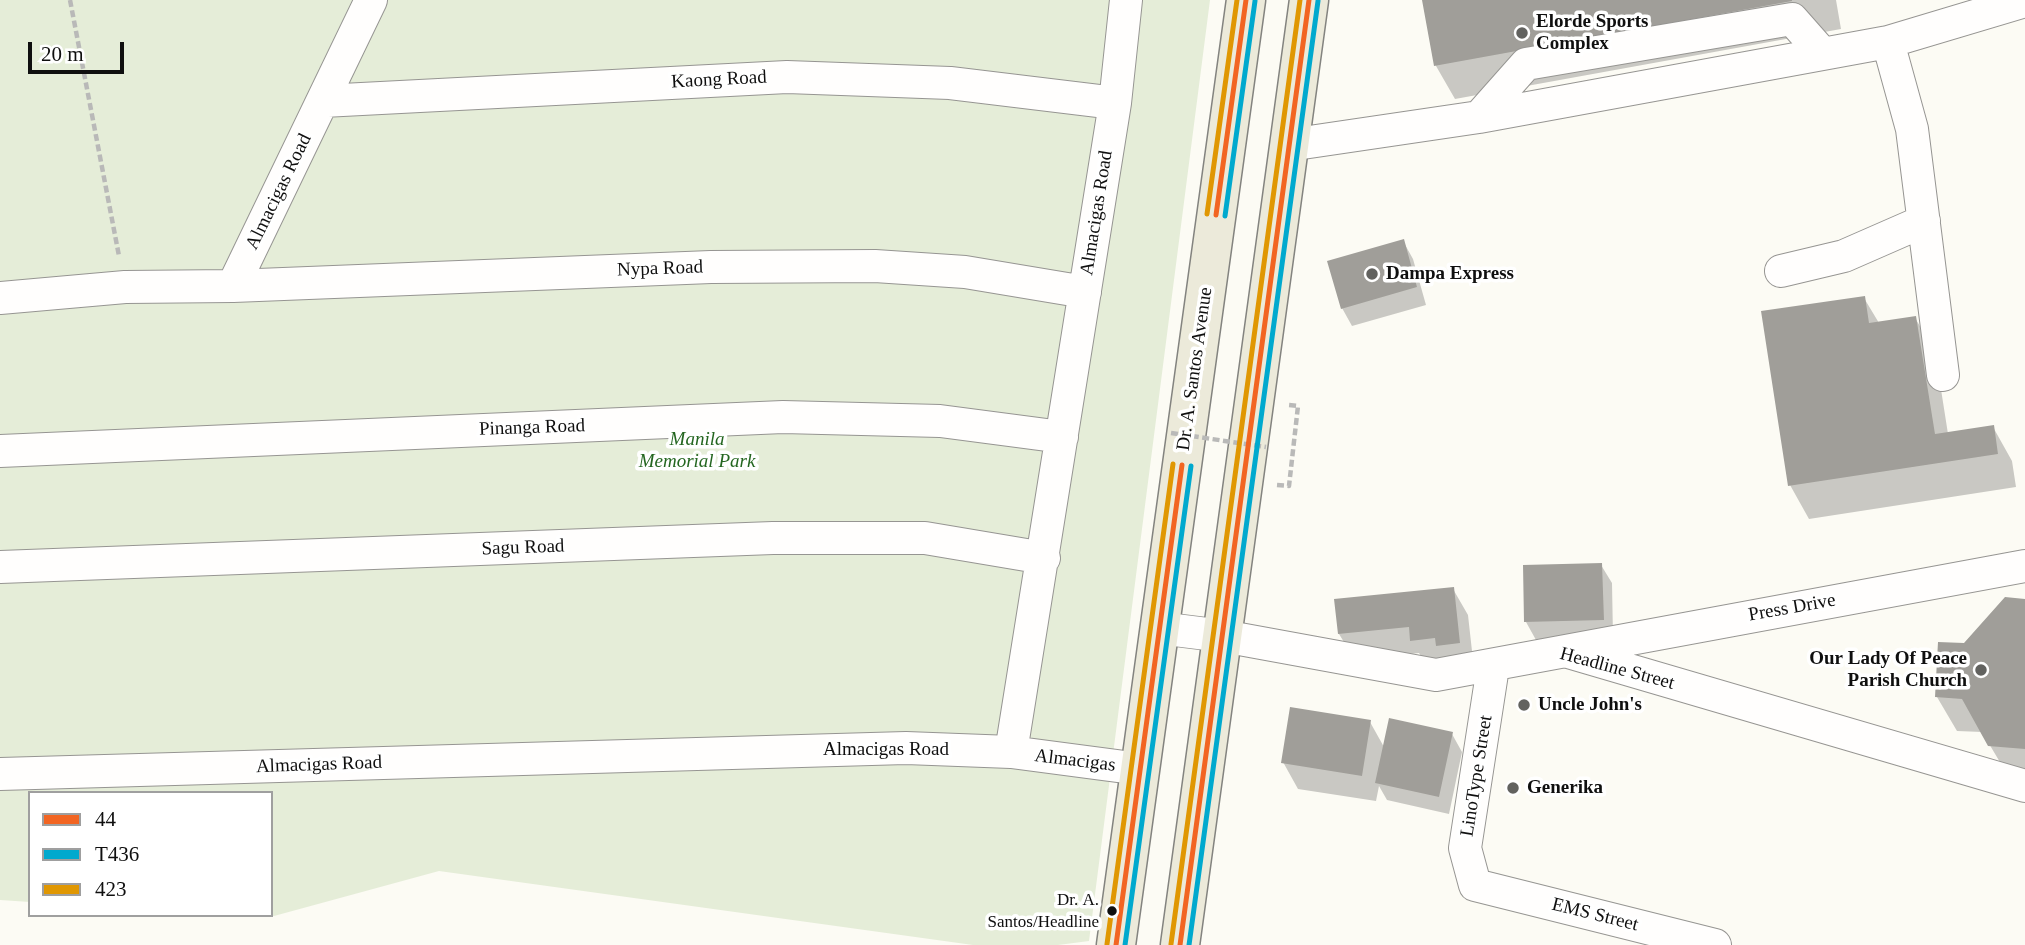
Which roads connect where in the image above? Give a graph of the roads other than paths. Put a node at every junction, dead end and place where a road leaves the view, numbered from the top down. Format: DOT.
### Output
graph roads {
  1 [pos="371,0"];
  2 [pos="1126,0"];
  3 [pos="1246,0"];
  4 [pos="1310,0"];
  5 [pos="2025,1"];
  6 [pos="1888,42"];
  7 [pos="1822,53"];
  8 [pos="323,101"];
  9 [pos="1115,103"];
  10 [pos="1479,117"];
  11 [pos="1289,145"];
  12 [pos="1924,221"];
  13 [pos="1782,271"];
  14 [pos="233,286"];
  15 [pos="1085,292"];
  16 [pos="0,298"];
  17 [pos="1943,375"];
  18 [pos="1062,437"];
  19 [pos="0,451"];
  20 [pos="1044,558"];
  21 [pos="2025,566"];
  22 [pos="0,567"];
  23 [pos="1159,628"];
  24 [pos="1223,635"];
  25 [pos="1560,650"];
  26 [pos="1493,667"];
  27 [pos="1011,752"];
  28 [pos="1140,769"];
  29 [pos="0,775"];
  30 [pos="2025,786"];
  31 [pos="1475,885"];
  32 [pos="1116,945"];
  33 [pos="1180,945"];
  34 [pos="1715,945"];
  1 -- 8 [label="street, Almacigas Road"];
  2 -- 9 [label="street, Almacigas Road"];
  3 -- 23 [label="main road, Dr. A. Santos Avenue"];
  4 -- 11 [label="main road"];
  5 -- 6 [label="street"];
  6 -- 7 [label="street"];
  6 -- 12 [label="street"];
  7 -- 10 [label="street"];
  7 -- 10 [label="street"];
  8 -- 9 [label="street, Kaong Road"];
  8 -- 14 [label="street, Almacigas Road"];
  9 -- 15 [label="street, Almacigas Road"];
  10 -- 11 [label="street"];
  11 -- 24 [label="main road"];
  12 -- 13 [label="street"];
  12 -- 17 [label="street"];
  14 -- 15 [label="street, Nypa Road"];
  14 -- 16 [label="street"];
  15 -- 18 [label="street, Almacigas Road"];
  18 -- 19 [label="street, Pinanga Road"];
  18 -- 20 [label="street, Almacigas Road"];
  20 -- 22 [label="street, Sagu Road"];
  20 -- 27 [label="street, Almacigas Road"];
  21 -- 25 [label="street, Press Drive"];
  23 -- 24 [label="street, Headline Street"];
  23 -- 28 [label="main road, Dr. A. Santos Avenue"];
  24 -- 26 [label="street, Headline Street"];
  24 -- 33 [label="main road"];
  25 -- 26 [label="street, Headline Street"];
  25 -- 30 [label="street, Headline Street"];
  26 -- 31 [label="street, LinoType Street"];
  27 -- 28 [label="street, Almacigas"];
  27 -- 29 [label="street, Almacigas Road"];
  28 -- 32 [label="main road, Dr. A. Santos Avenue"];
  31 -- 34 [label="street, EMS Street"];
}
